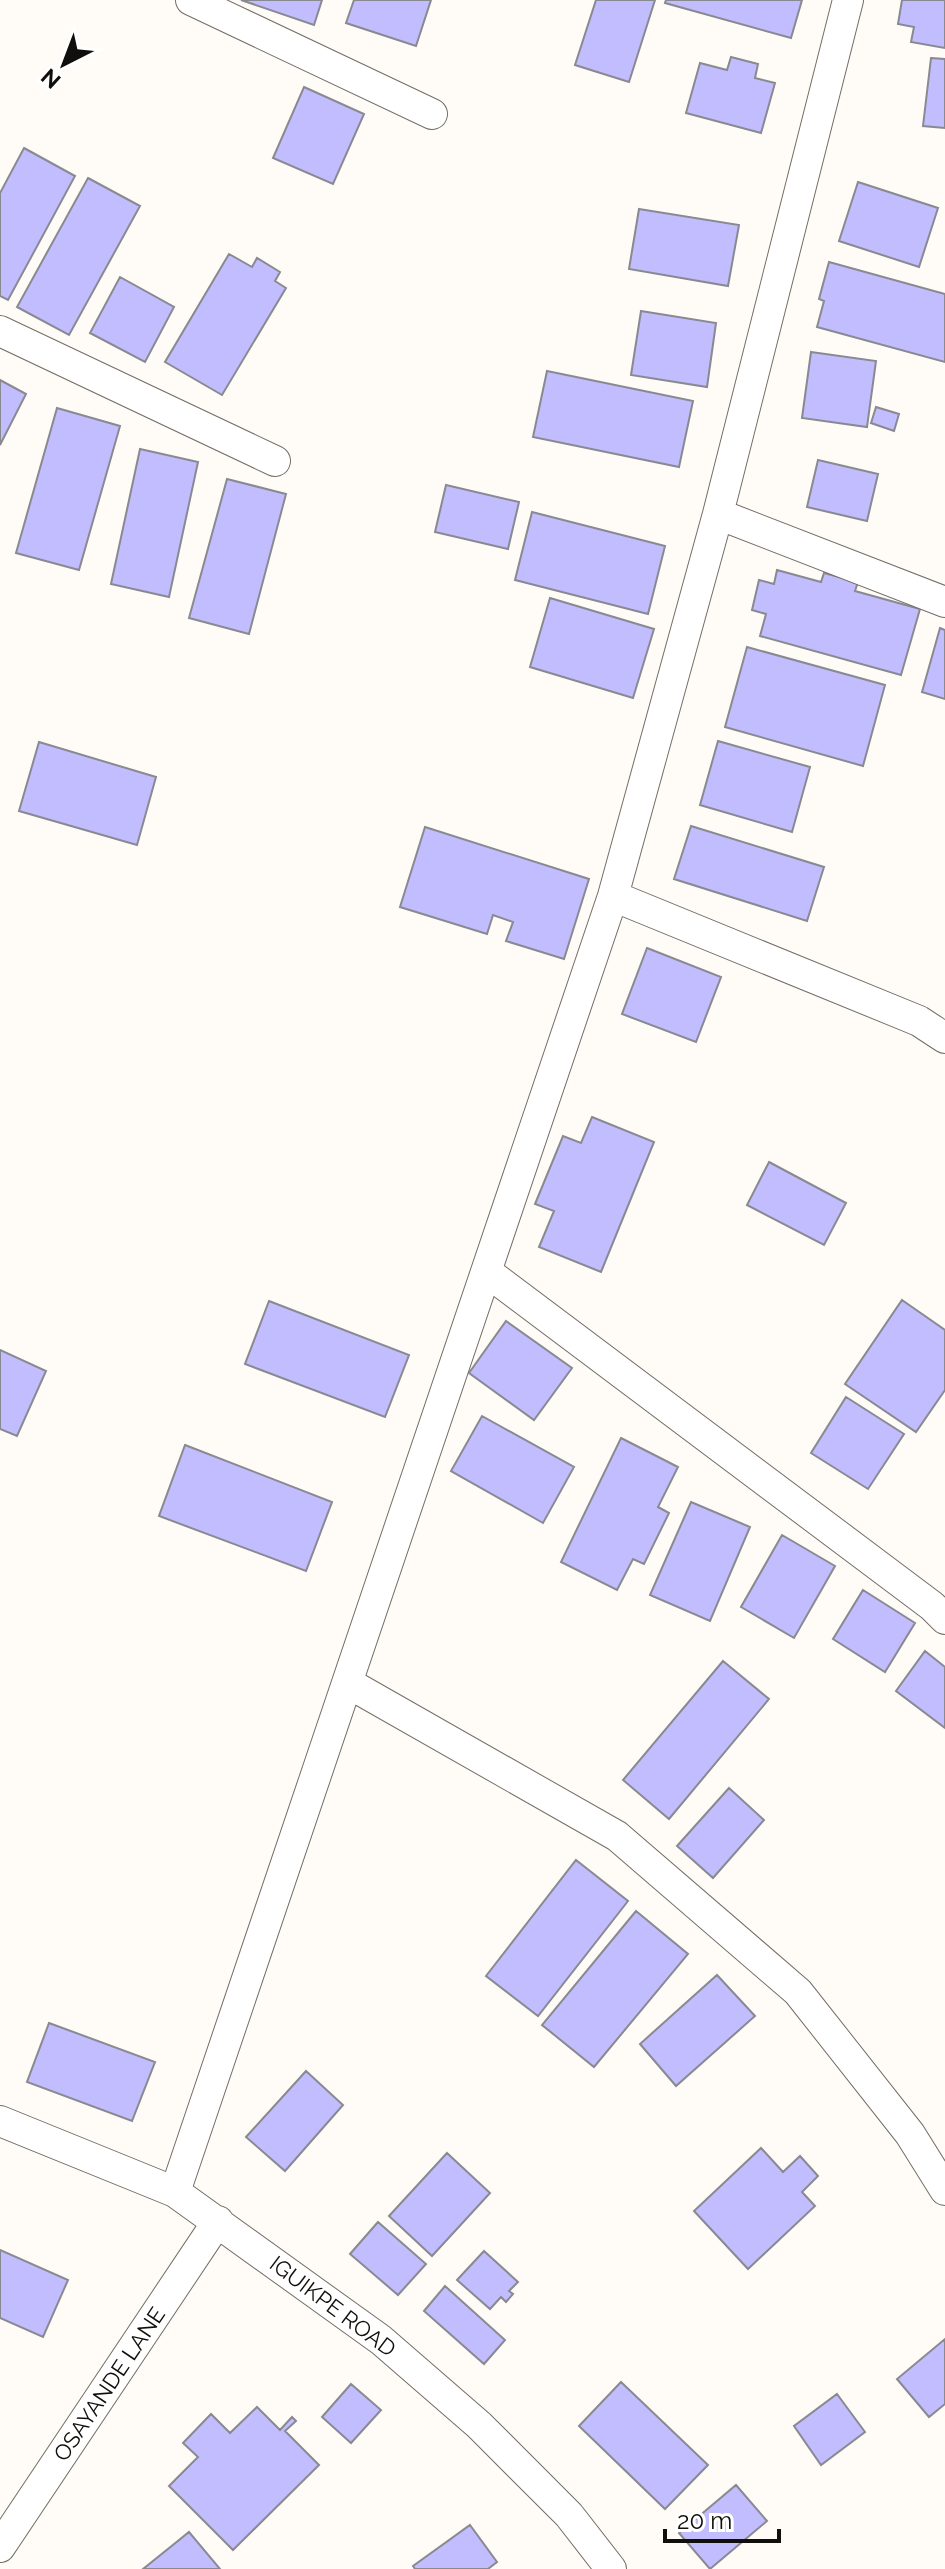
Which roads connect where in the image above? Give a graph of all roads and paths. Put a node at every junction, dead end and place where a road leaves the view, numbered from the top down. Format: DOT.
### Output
graph roads {
  1 [pos="191,0"];
  2 [pos="848,0"];
  3 [pos="432,114"];
  4 [pos="0,331"];
  5 [pos="275,461"];
  6 [pos="718,514"];
  7 [pos="945,602"];
  8 [pos="613,896"];
  9 [pos="945,1038"];
  10 [pos="487,1272"];
  11 [pos="945,1619"];
  12 [pos="348,1683"];
  13 [pos="0,2121"];
  14 [pos="945,2190"];
  15 [pos="175,2192"];
  16 [pos="218,2221"];
  17 [pos="0,2547"];
  18 [pos="611,2569"];
  1 -- 3 [label="street"];
  2 -- 6 [label="street"];
  4 -- 5 [label="street"];
  6 -- 7 [label="street"];
  6 -- 8 [label="street"];
  8 -- 9 [label="street"];
  8 -- 10 [label="street"];
  10 -- 11 [label="street"];
  10 -- 12 [label="street"];
  12 -- 14 [label="street"];
  12 -- 15 [label="street"];
  13 -- 15 [label="street, IGUIKPE ROAD"];
  15 -- 16 [label="street, IGUIKPE ROAD"];
  16 -- 17 [label="street, OSAYANDE LANE"];
  16 -- 18 [label="street, IGUIKPE ROAD"];
}
